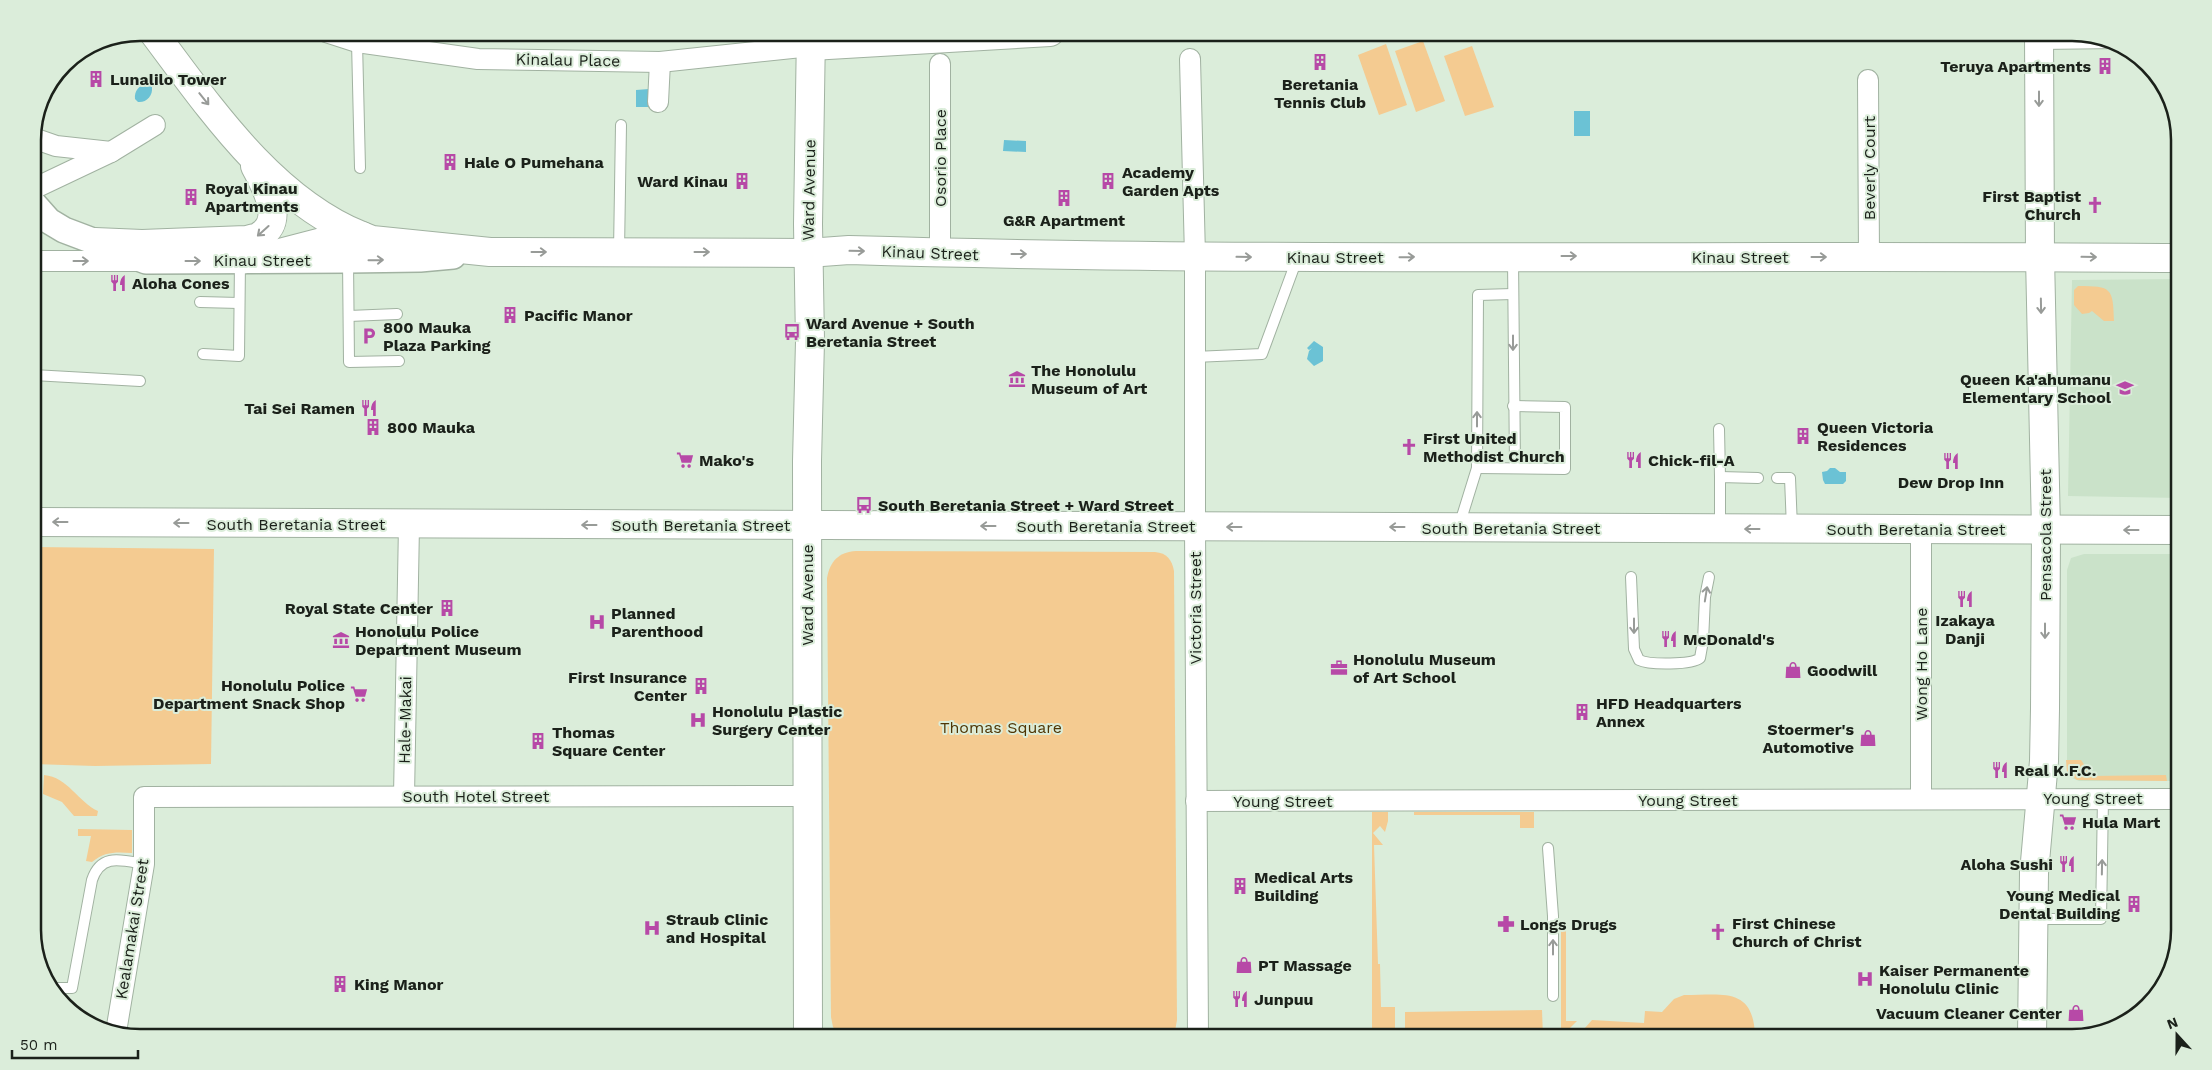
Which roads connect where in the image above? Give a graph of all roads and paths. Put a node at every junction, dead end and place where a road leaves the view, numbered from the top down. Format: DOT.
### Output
graph roads {
  1 [pos="160,41"];
  2 [pos="354,41"];
  3 [pos="804,41"];
  4 [pos="811,41"];
  5 [pos="2039,41"];
  6 [pos="357,42"];
  7 [pos="1190,59"];
  8 [pos="660,62"];
  9 [pos="940,64"];
  10 [pos="1868,80"];
  11 [pos="658,102"];
  12 [pos="155,125"];
  13 [pos="622,126"];
  14 [pos="41,140"];
  15 [pos="59,146"];
  16 [pos="111,152"];
  17 [pos="250,156"];
  18 [pos="360,168"];
  19 [pos="60,178"];
  20 [pos="41,186"];
  21 [pos="41,211"];
  22 [pos="362,236"];
  23 [pos="95,242"];
  24 [pos="490,252"];
  25 [pos="619,252"];
  26 [pos="808,253"];
  27 [pos="940,253"];
  28 [pos="1195,256"];
  29 [pos="1514,256"];
  30 [pos="1869,257"];
  31 [pos="2040,257"];
  32 [pos="1298,258"];
  33 [pos="2171,258"];
  34 [pos="240,260"];
  35 [pos="348,260"];
  36 [pos="41,261"];
  37 [pos="146,261"];
  38 [pos="1513,294"];
  39 [pos="200,302"];
  40 [pos="239,303"];
  41 [pos="397,314"];
  42 [pos="349,316"];
  43 [pos="203,354"];
  44 [pos="1194,357"];
  45 [pos="399,361"];
  46 [pos="41,375"];
  47 [pos="140,381"];
  48 [pos="1513,406"];
  49 [pos="1719,429"];
  50 [pos="1477,468"];
  51 [pos="1515,468"];
  52 [pos="1720,478"];
  53 [pos="1758,478"];
  54 [pos="1777,478"];
  55 [pos="41,522"];
  56 [pos="409,525"];
  57 [pos="807,525"];
  58 [pos="1194,526"];
  59 [pos="1458,527"];
  60 [pos="1720,528"];
  61 [pos="1792,529"];
  62 [pos="1921,529"];
  63 [pos="2046,530"];
  64 [pos="2171,530"];
  65 [pos="1631,577"];
  66 [pos="1709,577"];
  67 [pos="144,796"];
  68 [pos="404,796"];
  69 [pos="808,796"];
  70 [pos="2041,798"];
  71 [pos="2103,798"];
  72 [pos="1922,799"];
  73 [pos="2171,799"];
  74 [pos="1196,801"];
  75 [pos="1548,848"];
  76 [pos="144,864"];
  77 [pos="2034,919"];
  78 [pos="60,988"];
  79 [pos="1553,996"];
  80 [pos="117,1026"];
  81 [pos="808,1029"];
  82 [pos="1198,1029"];
  83 [pos="2032,1029"];
  1 -- 17 [label="main road, one-way"];
  2 -- 6 [label="street, Kinalau Place"];
  3 -- 8 [label="street, Kinalau Place"];
  4 -- 26 [label="main road, Ward Avenue"];
  5 -- 31 [label="main road, Pensacola Street, one-way"];
  6 -- 8 [label="street, Kinalau Place"];
  6 -- 18 [label="lane"];
  7 -- 28 [label="street, Victoria Street"];
  8 -- 11 [label="street"];
  9 -- 27 [label="street, Osorio Place"];
  10 -- 30 [label="street, Beverly Court"];
  12 -- 16 [label="street"];
  13 -- 25 [label="lane"];
  14 -- 15 [label="street"];
  15 -- 16 [label="street"];
  15 -- 19 [label="street"];
  16 -- 19 [label="street"];
  17 -- 22 [label="main road"];
  17 -- 23 [label="main road, one-way"];
  19 -- 20 [label="street"];
  21 -- 23 [label="street"];
  22 -- 24 [label="main road, Kinau Street"];
  22 -- 34 [label="main road"];
  23 -- 37 [label="street"];
  24 -- 25 [label="main road, Kinau Street, one-way"];
  35 -- 24 [label="street, Kinau Street, one-way"];
  25 -- 26 [label="main road, Kinau Street, one-way"];
  26 -- 27 [label="main road, Kinau Street, one-way"];
  26 -- 57 [label="main road, Ward Avenue"];
  27 -- 28 [label="main road, Kinau Street, one-way"];
  28 -- 32 [label="main road, Kinau Street, one-way"];
  28 -- 44 [label="street, Victoria Street"];
  29 -- 30 [label="main road, Kinau Street, one-way"];
  32 -- 29 [label="main road, Kinau Street, one-way"];
  29 -- 38 [label="lane"];
  30 -- 31 [label="main road, Kinau Street"];
  31 -- 33 [label="main road, Kinau Street, one-way"];
  31 -- 63 [label="main road, Pensacola Street, one-way"];
  32 -- 44 [label="lane"];
  34 -- 35 [label="street, Kinau Street"];
  37 -- 34 [label="street, Kinau Street, one-way"];
  34 -- 40 [label="lane"];
  35 -- 42 [label="lane"];
  36 -- 37 [label="street, Kinau Street, one-way"];
  38 -- 48 [label="lane, one-way"];
  50 -- 38 [label="lane, one-way"];
  39 -- 40 [label="lane"];
  40 -- 43 [label="lane"];
  41 -- 42 [label="lane"];
  42 -- 45 [label="lane"];
  44 -- 58 [label="street, Victoria Street"];
  46 -- 47 [label="lane"];
  48 -- 51 [label="lane"];
  48 -- 51 [label="lane"];
  49 -- 52 [label="lane"];
  50 -- 51 [label="lane"];
  50 -- 59 [label="lane"];
  52 -- 53 [label="lane"];
  52 -- 60 [label="lane"];
  54 -- 61 [label="lane"];
  56 -- 55 [label="main road, South Beretania Street, one-way"];
  57 -- 56 [label="main road, South Beretania Street, one-way"];
  56 -- 68 [label="street, Hale-Makai"];
  58 -- 57 [label="main road, South Beretania Street, one-way"];
  57 -- 69 [label="main road, Ward Avenue"];
  59 -- 58 [label="main road, South Beretania Street, one-way"];
  58 -- 74 [label="street, Victoria Street"];
  59 -- 60 [label="main road, South Beretania Street"];
  61 -- 60 [label="main road, South Beretania Street, one-way"];
  61 -- 62 [label="main road, South Beretania Street"];
  62 -- 63 [label="main road, South Beretania Street"];
  62 -- 72 [label="street, Wong Ho Lane"];
  64 -- 63 [label="main road, South Beretania Street, one-way"];
  63 -- 70 [label="main road, Pensacola Street, one-way"];
  65 -- 66 [label="lane, one-way"];
  67 -- 68 [label="street, South Hotel Street"];
  67 -- 76 [label="street, Kealamakai Street"];
  68 -- 69 [label="street, South Hotel Street"];
  69 -- 81 [label="main road, Ward Avenue"];
  70 -- 71 [label="street, Young Street"];
  70 -- 72 [label="street, Young Street"];
  70 -- 77 [label="main road, Pensacola Street"];
  71 -- 73 [label="street, Young Street"];
  77 -- 71 [label="lane, one-way"];
  72 -- 74 [label="street, Young Street"];
  74 -- 82 [label="street, Victoria Street"];
  79 -- 75 [label="lane, one-way"];
  76 -- 78 [label="lane"];
  76 -- 80 [label="street, Kealamakai Street"];
  77 -- 83 [label="main road, Pensacola Street"];
}
